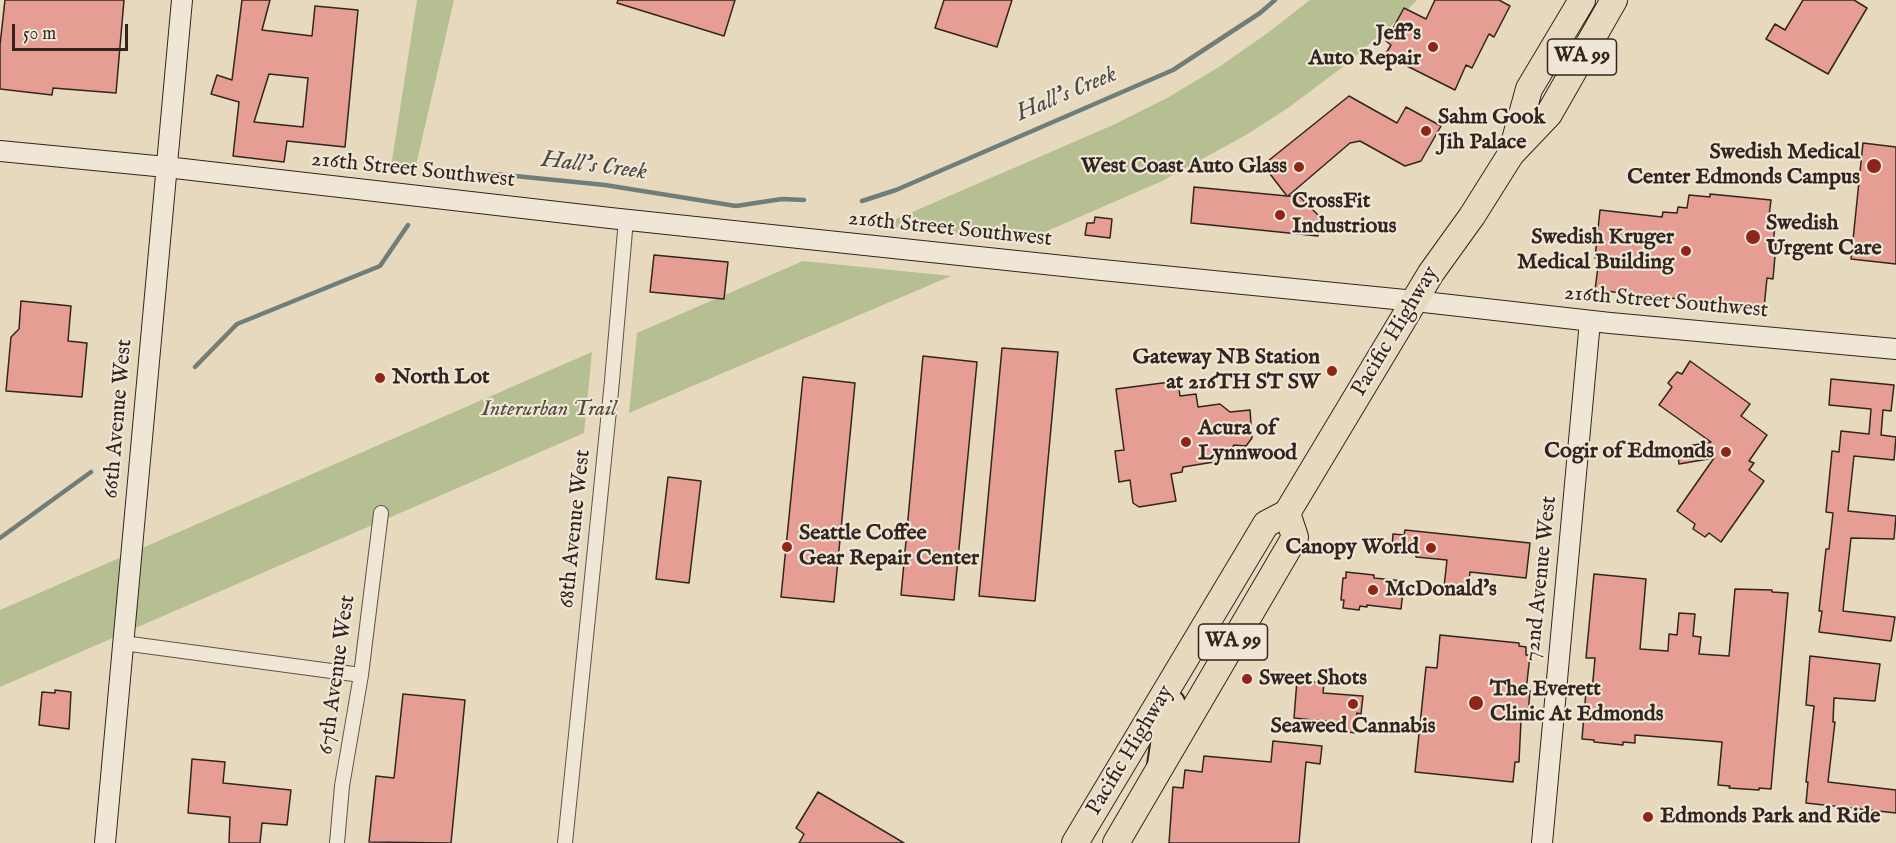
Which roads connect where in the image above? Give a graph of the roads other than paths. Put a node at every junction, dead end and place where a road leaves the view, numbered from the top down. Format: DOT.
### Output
graph roads {
  1 [pos="182,0"];
  2 [pos="1582,0"];
  3 [pos="1614,0"];
  4 [pos="0,151"];
  5 [pos="1511,154"];
  6 [pos="166,167"];
  7 [pos="626,219"];
  8 [pos="1415,301"];
  9 [pos="1590,321"];
  10 [pos="1896,349"];
  11 [pos="381,513"];
  12 [pos="1287,513"];
  13 [pos="123,643"];
  14 [pos="361,675"];
  15 [pos="1165,695"];
  16 [pos="1159,770"];
  17 [pos="105,843"];
  18 [pos="337,843"];
  19 [pos="565,843"];
  20 [pos="1075,843"];
  21 [pos="1116,843"];
  22 [pos="1542,843"];
  1 -- 6 [label="street, 66th Avenue West"];
  2 -- 5 [label="highway, Pacific Highway / WA 99"];
  3 -- 5 [label="highway, Pacific Highway / WA 99"];
  4 -- 6 [label="street, 216th Street Southwest"];
  5 -- 8 [label="highway, Pacific Highway / WA 99"];
  6 -- 7 [label="street, 216th Street Southwest"];
  6 -- 13 [label="street, 66th Avenue West"];
  7 -- 8 [label="street, 216th Street Southwest"];
  7 -- 19 [label="street, 68th Avenue West"];
  8 -- 9 [label="street, 216th Street Southwest"];
  8 -- 12 [label="highway, Pacific Highway / WA 99"];
  9 -- 10 [label="street, 216th Street Southwest"];
  9 -- 22 [label="street, 72nd Avenue West"];
  11 -- 14 [label="street, 67th Avenue West"];
  12 -- 15 [label="highway, Pacific Highway / WA 99"];
  12 -- 16 [label="highway, Pacific Highway / WA 99"];
  13 -- 14 [label="street"];
  13 -- 17 [label="street, 66th Avenue West"];
  14 -- 18 [label="street, 67th Avenue West"];
  15 -- 16 [label="main road"];
  15 -- 20 [label="highway, Pacific Highway / WA 99"];
  16 -- 21 [label="highway, Pacific Highway / WA 99"];
}
